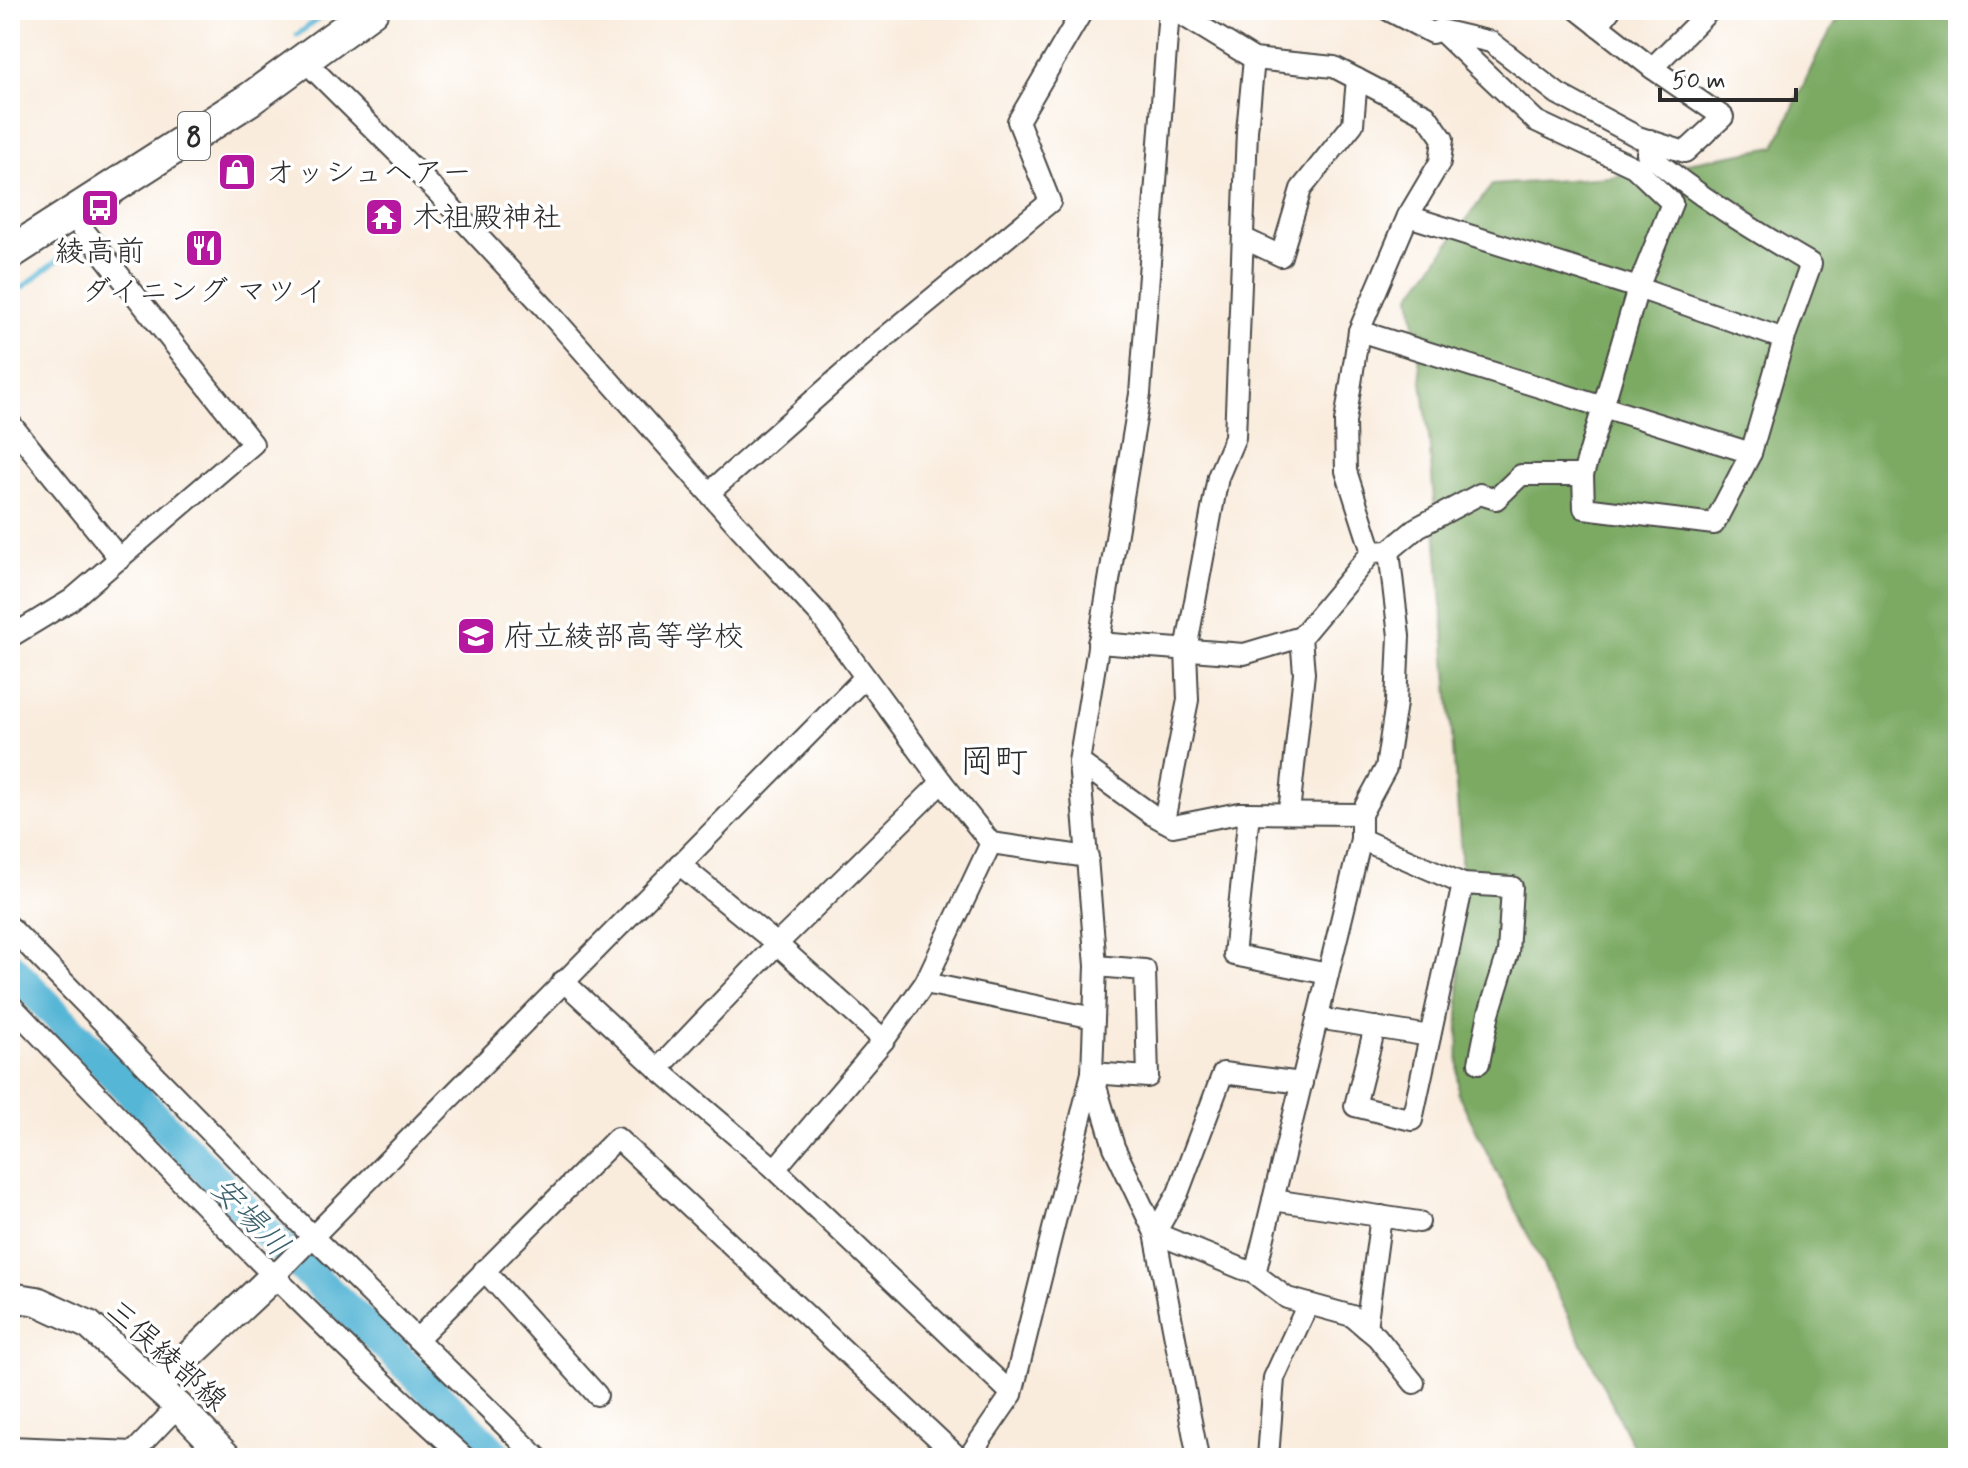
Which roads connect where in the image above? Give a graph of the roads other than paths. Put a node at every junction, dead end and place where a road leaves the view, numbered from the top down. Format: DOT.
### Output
graph roads {
  1 [pos="1083,10"];
  2 [pos="1172,10"];
  3 [pos="1578,10"];
  4 [pos="1710,10"];
  5 [pos="370,11"];
  6 [pos="1397,12"];
  7 [pos="1604,18"];
  8 [pos="1440,30"];
  9 [pos="303,59"];
  10 [pos="1254,59"];
  11 [pos="1652,68"];
  12 [pos="1357,79"];
  13 [pos="1650,140"];
  14 [pos="71,214"];
  15 [pos="1408,216"];
  16 [pos="1243,238"];
  17 [pos="10,253"];
  18 [pos="1638,288"];
  19 [pos="1359,331"];
  20 [pos="1784,339"];
  21 [pos="1604,408"];
  22 [pos="10,423"];
  23 [pos="1751,453"];
  24 [pos="1583,475"];
  25 [pos="710,492"];
  26 [pos="1381,551"];
  27 [pos="120,559"];
  28 [pos="10,637"];
  29 [pos="1301,637"];
  30 [pos="1098,643"];
  31 [pos="1186,650"];
  32 [pos="865,677"];
  33 [pos="1079,762"];
  34 [pos="942,782"];
  35 [pos="1249,813"];
  36 [pos="1289,813"];
  37 [pos="1361,814"];
  38 [pos="1164,821"];
  39 [pos="1361,839"];
  40 [pos="991,843"];
  41 [pos="1088,857"];
  42 [pos="679,864"];
  43 [pos="1463,884"];
  44 [pos="10,927"];
  45 [pos="777,944"];
  46 [pos="1096,966"];
  47 [pos="1328,974"];
  48 [pos="563,981"];
  49 [pos="925,983"];
  50 [pos="10,1004"];
  51 [pos="1094,1018"];
  52 [pos="1317,1018"];
  53 [pos="1375,1027"];
  54 [pos="1430,1036"];
  55 [pos="884,1040"];
  56 [pos="1479,1063"];
  57 [pos="658,1069"];
  58 [pos="1092,1073"];
  59 [pos="1302,1083"];
  60 [pos="775,1169"];
  61 [pos="1273,1200"];
  62 [pos="1381,1216"];
  63 [pos="1419,1222"];
  64 [pos="1155,1233"];
  65 [pos="310,1241"];
  66 [pos="484,1270"];
  67 [pos="1255,1274"];
  68 [pos="275,1275"];
  69 [pos="10,1297"];
  70 [pos="1308,1304"];
  71 [pos="1366,1328"];
  72 [pos="417,1339"];
  73 [pos="1414,1383"];
  74 [pos="157,1386"];
  75 [pos="1012,1394"];
  76 [pos="597,1395"];
  77 [pos="178,1406"];
  78 [pos="10,1447"];
  79 [pos="136,1455"];
  80 [pos="228,1458"];
  81 [pos="465,1458"];
  82 [pos="538,1458"];
  83 [pos="959,1458"];
  84 [pos="968,1458"];
  85 [pos="1198,1458"];
  86 [pos="1268,1458"];
  1 -- 25 [label="street"];
  2 -- 10 [label="street"];
  2 -- 30 [label="street"];
  3 -- 7 [label="street"];
  4 -- 11 [label="street"];
  5 -- 9 [label="main road, 8"];
  6 -- 8 [label="street"];
  7 -- 11 [label="street"];
  8 -- 13 [label="street"];
  8 -- 18 [label="street"];
  9 -- 14 [label="main road, 8"];
  9 -- 25 [label="street"];
  10 -- 12 [label="street"];
  10 -- 16 [label="street"];
  11 -- 13 [label="street"];
  12 -- 15 [label="street"];
  12 -- 16 [label="street"];
  13 -- 20 [label="street"];
  14 -- 17 [label="main road, 8"];
  14 -- 27 [label="street"];
  15 -- 18 [label="street"];
  15 -- 19 [label="street"];
  16 -- 31 [label="street"];
  18 -- 20 [label="street"];
  18 -- 21 [label="street"];
  19 -- 21 [label="street"];
  19 -- 26 [label="street"];
  20 -- 23 [label="street"];
  21 -- 23 [label="street"];
  21 -- 24 [label="street"];
  22 -- 27 [label="street"];
  23 -- 24 [label="street"];
  24 -- 26 [label="street"];
  25 -- 32 [label="street"];
  26 -- 29 [label="street"];
  26 -- 37 [label="street"];
  27 -- 28 [label="street"];
  29 -- 31 [label="street"];
  29 -- 36 [label="street"];
  30 -- 31 [label="street"];
  30 -- 33 [label="street"];
  31 -- 38 [label="street"];
  32 -- 34 [label="street"];
  32 -- 42 [label="street"];
  33 -- 38 [label="street"];
  33 -- 41 [label="street"];
  34 -- 40 [label="street"];
  34 -- 45 [label="street"];
  35 -- 36 [label="street"];
  35 -- 38 [label="street"];
  35 -- 47 [label="street"];
  36 -- 37 [label="street"];
  37 -- 39 [label="street"];
  39 -- 43 [label="street"];
  39 -- 47 [label="street"];
  40 -- 41 [label="street"];
  40 -- 49 [label="street"];
  41 -- 46 [label="street"];
  42 -- 45 [label="street"];
  42 -- 48 [label="street"];
  43 -- 54 [label="street"];
  43 -- 56 [label="street"];
  44 -- 65 [label="street"];
  45 -- 55 [label="street"];
  45 -- 57 [label="street"];
  46 -- 51 [label="street"];
  46 -- 58 [label="street"];
  47 -- 52 [label="street"];
  48 -- 57 [label="street"];
  48 -- 65 [label="street"];
  49 -- 51 [label="street"];
  49 -- 55 [label="street"];
  50 -- 68 [label="street"];
  51 -- 58 [label="street"];
  52 -- 53 [label="street"];
  52 -- 59 [label="street"];
  53 -- 54 [label="street"];
  53 -- 54 [label="street"];
  55 -- 60 [label="street"];
  57 -- 60 [label="street"];
  58 -- 64 [label="street"];
  58 -- 75 [label="street"];
  59 -- 61 [label="street"];
  59 -- 64 [label="street"];
  60 -- 75 [label="street"];
  61 -- 62 [label="street"];
  61 -- 67 [label="street"];
  62 -- 63 [label="street"];
  62 -- 71 [label="street"];
  64 -- 67 [label="street"];
  64 -- 85 [label="street"];
  65 -- 68 [label="street"];
  65 -- 72 [label="street"];
  66 -- 72 [label="street"];
  66 -- 76 [label="street"];
  66 -- 83 [label="street"];
  67 -- 70 [label="street"];
  68 -- 74 [label="main road"];
  68 -- 81 [label="street"];
  69 -- 74 [label="main road, 三俣綾部線"];
  70 -- 71 [label="street"];
  70 -- 86 [label="street"];
  71 -- 73 [label="street"];
  72 -- 82 [label="street"];
  74 -- 77 [label="main road, 三俣綾部線"];
  75 -- 84 [label="street"];
  77 -- 79 [label="street"];
  77 -- 80 [label="main road, 三俣綾部線"];
  78 -- 79 [label="street"];
}
